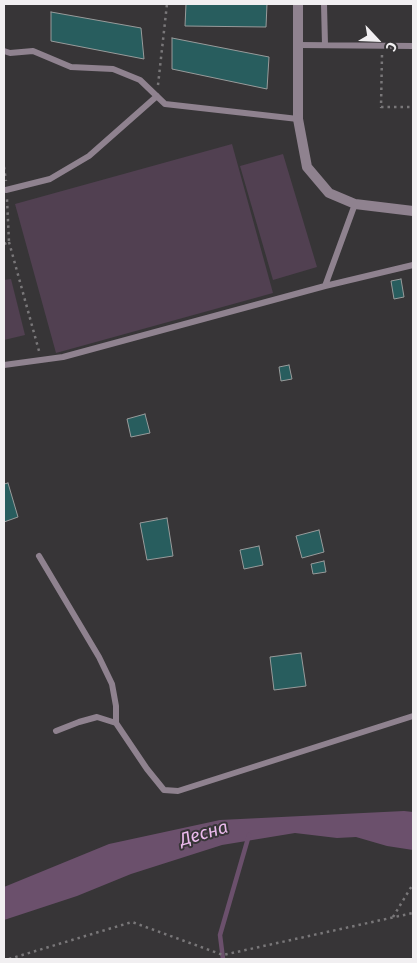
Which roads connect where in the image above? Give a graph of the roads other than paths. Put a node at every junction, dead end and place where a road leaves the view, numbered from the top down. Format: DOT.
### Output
graph roads {
  1 [pos="298,4"];
  2 [pos="324,4"];
  3 [pos="299,45"];
  4 [pos="325,45"];
  5 [pos="413,46"];
  6 [pos="4,51"];
  7 [pos="157,96"];
  8 [pos="298,119"];
  9 [pos="6,190"];
  10 [pos="354,204"];
  11 [pos="413,211"];
  12 [pos="413,265"];
  13 [pos="325,286"];
  14 [pos="4,365"];
  15 [pos="39,556"];
  16 [pos="413,716"];
  17 [pos="116,723"];
  18 [pos="56,732"];
  1 -- 3 [label="street"];
  2 -- 4 [label="lane"];
  3 -- 4 [label="lane"];
  3 -- 8 [label="street"];
  4 -- 5 [label="lane"];
  6 -- 7 [label="lane"];
  7 -- 8 [label="lane"];
  7 -- 9 [label="lane"];
  8 -- 10 [label="street"];
  10 -- 11 [label="street"];
  10 -- 13 [label="lane"];
  12 -- 13 [label="lane"];
  13 -- 14 [label="lane"];
  15 -- 17 [label="lane"];
  16 -- 17 [label="lane"];
  17 -- 18 [label="lane"];
}
